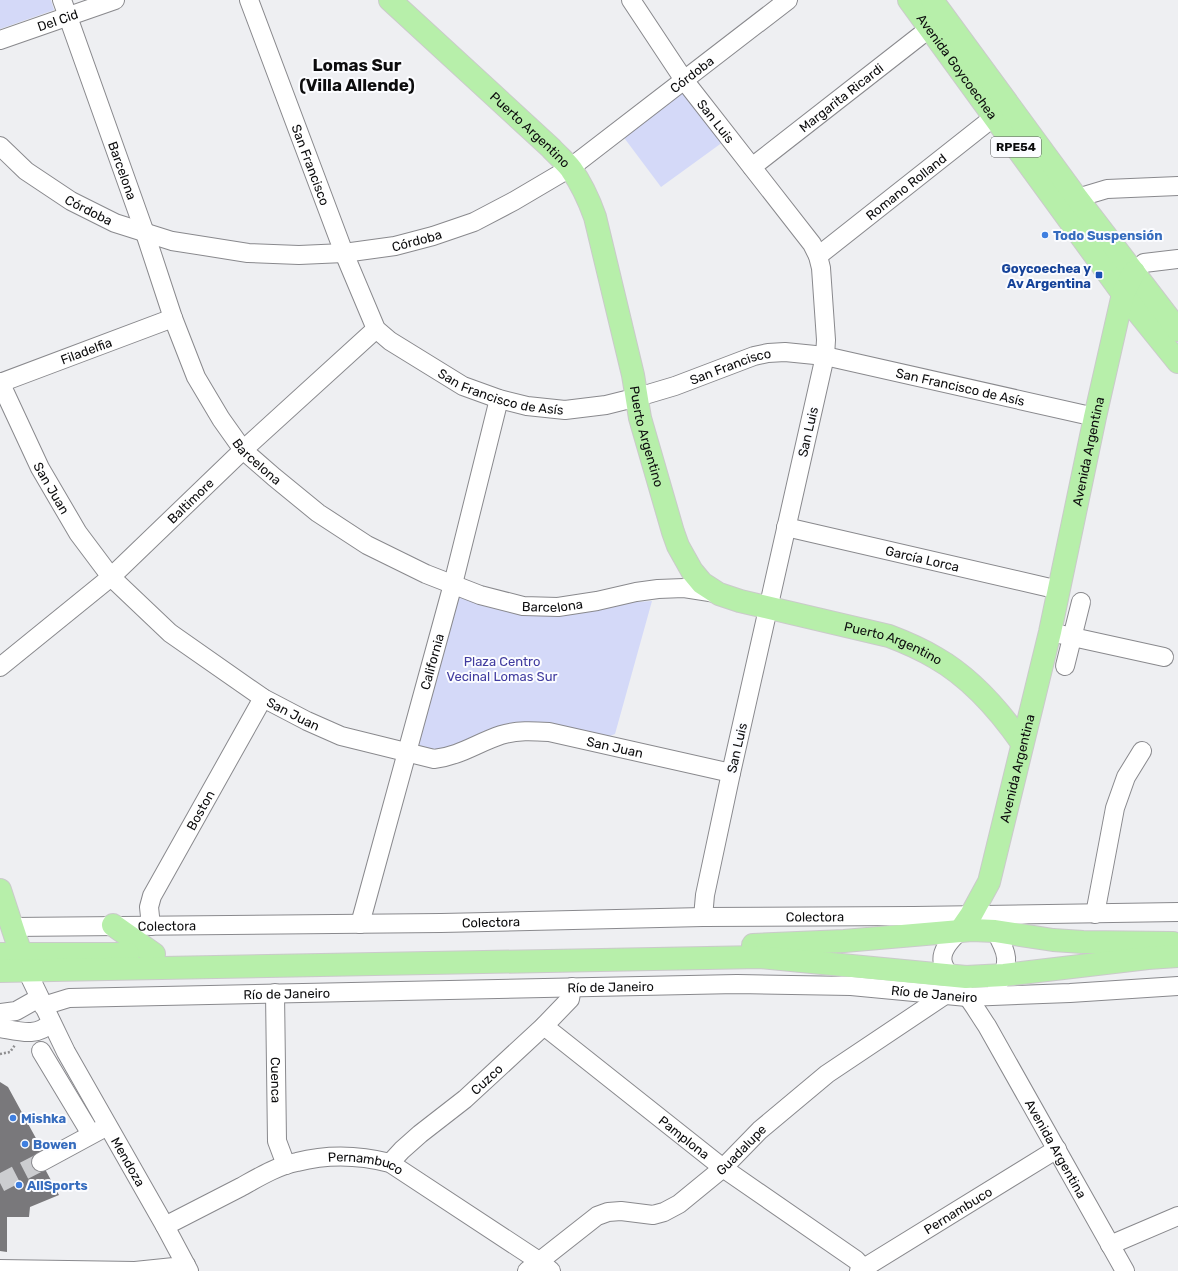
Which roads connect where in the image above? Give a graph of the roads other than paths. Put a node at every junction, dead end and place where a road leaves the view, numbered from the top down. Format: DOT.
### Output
graph roads {
  1 [pos="62,0"];
  2 [pos="115,0"];
  3 [pos="249,0"];
  4 [pos="390,0"];
  5 [pos="631,0"];
  6 [pos="788,0"];
  7 [pos="909,0"];
  8 [pos="932,0"];
  9 [pos="68,17"];
  10 [pos="930,28"];
  11 [pos="0,40"];
  12 [pos="684,80"];
  13 [pos="994,117"];
  14 [pos="0,146"];
  15 [pos="752,167"];
  16 [pos="570,168"];
  17 [pos="1178,186"];
  18 [pos="1078,198"];
  19 [pos="145,233"];
  20 [pos="344,253"];
  21 [pos="818,256"];
  22 [pos="1178,259"];
  23 [pos="1134,272"];
  24 [pos="1123,294"];
  25 [pos="173,318"];
  26 [pos="376,329"];
  27 [pos="1178,330"];
  28 [pos="825,356"];
  29 [pos="1178,362"];
  30 [pos="0,382"];
  31 [pos="638,398"];
  32 [pos="499,399"];
  33 [pos="1095,417"];
  34 [pos="243,450"];
  35 [pos="786,527"];
  36 [pos="111,577"];
  37 [pos="453,584"];
  38 [pos="1059,590"];
  39 [pos="719,594"];
  40 [pos="1081,602"];
  41 [pos="768,608"];
  42 [pos="1050,632"];
  43 [pos="1072,636"];
  44 [pos="1164,657"];
  45 [pos="1065,666"];
  46 [pos="0,667"];
  47 [pos="263,698"];
  48 [pos="1022,744"];
  49 [pos="1142,751"];
  50 [pos="406,752"];
  51 [pos="731,773"];
  52 [pos="1,898"];
  53 [pos="1178,912"];
  54 [pos="1095,914"];
  55 [pos="703,916"];
  56 [pos="979,923"];
  57 [pos="360,924"];
  58 [pos="113,925"];
  59 [pos="151,926"];
  60 [pos="12,927"];
  61 [pos="1178,943"];
  62 [pos="154,954"];
  63 [pos="1178,956"];
  64 [pos="16,960"];
  65 [pos="0,972"];
  66 [pos="1004,975"];
  67 [pos="947,985"];
  68 [pos="572,987"];
  69 [pos="1176,990"];
  70 [pos="276,993"];
  71 [pos="991,996"];
  72 [pos="967,997"];
  73 [pos="44,1009"];
  74 [pos="0,1014"];
  75 [pos="544,1026"];
  76 [pos="988,1026"];
  77 [pos="0,1028"];
  78 [pos="21,1038"];
  79 [pos="41,1051"];
  80 [pos="66,1052"];
  81 [pos="108,1125"];
  82 [pos="91,1134"];
  83 [pos="1057,1149"];
  84 [pos="41,1162"];
  85 [pos="390,1163"];
  86 [pos="286,1166"];
  87 [pos="723,1168"];
  88 [pos="1178,1216"];
  89 [pos="165,1226"];
  90 [pos="1110,1246"];
  91 [pos="188,1268"];
  92 [pos="539,1268"];
  93 [pos="0,1269"];
  94 [pos="863,1270"];
  95 [pos="1124,1271"];
  1 -- 9 [label="street, Barcelona"];
  2 -- 9 [label="street, Del Cid"];
  3 -- 20 [label="street, San Francisco"];
  4 -- 16 [label="main road, Puerto Argentino"];
  5 -- 12 [label="street, San Luis"];
  6 -- 12 [label="street, Córdoba"];
  7 -- 10 [label="main road, Avenida Goycoechea / RPE54"];
  8 -- 18 [label="main road, Avenida Goycoechea / RPE54"];
  9 -- 11 [label="street, Del Cid"];
  9 -- 19 [label="street, Barcelona"];
  10 -- 13 [label="main road, Avenida Goycoechea / RPE54"];
  10 -- 15 [label="street, Margarita Ricardi"];
  12 -- 15 [label="street, San Luis"];
  12 -- 16 [label="street, Córdoba"];
  13 -- 21 [label="street, Romano Rolland"];
  13 -- 24 [label="main road, Avenida Goycoechea / RPE54"];
  14 -- 19 [label="street, Córdoba"];
  15 -- 21 [label="street, San Luis"];
  16 -- 20 [label="street, Córdoba"];
  16 -- 31 [label="main road, Puerto Argentino"];
  17 -- 18 [label="street"];
  18 -- 23 [label="main road, Avenida Goycoechea / RPE54"];
  19 -- 20 [label="street, Córdoba"];
  19 -- 25 [label="street, Barcelona"];
  20 -- 26 [label="street, San Francisco"];
  21 -- 28 [label="street, San Luis"];
  22 -- 23 [label="street"];
  23 -- 24 [label="main road, Avenida Argentina"];
  23 -- 27 [label="main road, Avenida Goycoechea / RPE54"];
  24 -- 29 [label="main road, Avenida Goycoechea / RPE54"];
  24 -- 33 [label="main road, Avenida Argentina"];
  25 -- 30 [label="street, Filadelfia"];
  25 -- 34 [label="street, Barcelona"];
  26 -- 32 [label="street, San Francisco de Asís"];
  26 -- 34 [label="street, Baltimore"];
  28 -- 31 [label="street, San Francisco"];
  28 -- 33 [label="street, San Francisco de Asís"];
  28 -- 35 [label="street, San Luis"];
  30 -- 36 [label="street, San Juan"];
  31 -- 32 [label="street, San Francisco de Asís"];
  31 -- 39 [label="main road, Puerto Argentino"];
  32 -- 37 [label="street, California"];
  33 -- 38 [label="main road, Avenida Argentina"];
  34 -- 36 [label="street, Baltimore"];
  34 -- 37 [label="street, Barcelona"];
  35 -- 38 [label="street, García Lorca"];
  35 -- 41 [label="street, San Luis"];
  36 -- 46 [label="street, Baltimore"];
  36 -- 47 [label="street, San Juan"];
  37 -- 39 [label="street, Barcelona"];
  37 -- 50 [label="street, California"];
  38 -- 42 [label="main road, Avenida Argentina"];
  39 -- 41 [label="main road, Puerto Argentino"];
  40 -- 43 [label="street"];
  41 -- 48 [label="main road, Puerto Argentino"];
  41 -- 51 [label="street, San Luis"];
  42 -- 43 [label="street"];
  42 -- 48 [label="main road, Avenida Argentina"];
  43 -- 44 [label="street"];
  43 -- 45 [label="street"];
  47 -- 50 [label="street, San Juan"];
  47 -- 59 [label="street, Boston"];
  48 -- 56 [label="main road, Avenida Argentina"];
  49 -- 54 [label="street"];
  50 -- 51 [label="street, San Juan"];
  50 -- 57 [label="street, California"];
  51 -- 55 [label="street, San Luis"];
  52 -- 60 [label="main road"];
  53 -- 54 [label="street"];
  54 -- 56 [label="street"];
  55 -- 56 [label="street, Colectora"];
  55 -- 57 [label="street, Colectora"];
  56 -- 61 [label="main road"];
  56 -- 62 [label="main road"];
  56 -- 66 [label="street"];
  56 -- 67 [label="street, Avenida Argentina"];
  57 -- 59 [label="street, Colectora"];
  58 -- 59 [label="street, Colectora"];
  58 -- 60 [label="street, Colectora"];
  58 -- 62 [label="main road"];
  60 -- 64 [label="main road"];
  62 -- 64 [label="main road"];
  63 -- 66 [label="main road"];
  64 -- 65 [label="main road"];
  64 -- 67 [label="main road"];
  64 -- 73 [label="street, Mendoza"];
  66 -- 67 [label="main road"];
  66 -- 71 [label="street, Avenida Argentina"];
  67 -- 68 [label="street, Río de Janeiro"];
  67 -- 72 [label="street, Avenida Argentina"];
  67 -- 87 [label="street, Guadalupe"];
  68 -- 70 [label="street, Río de Janeiro"];
  68 -- 75 [label="street, Cuzco"];
  69 -- 71 [label="street, Río de Janeiro"];
  70 -- 73 [label="street, Río de Janeiro"];
  70 -- 86 [label="street, Cuenca"];
  71 -- 72 [label="street, Río de Janeiro"];
  71 -- 76 [label="street, Avenida Argentina"];
  72 -- 76 [label="street, Avenida Argentina"];
  73 -- 74 [label="street"];
  73 -- 78 [label="street"];
  73 -- 80 [label="street, Mendoza"];
  75 -- 85 [label="street, Cuzco"];
  75 -- 87 [label="street, Pamplona"];
  76 -- 83 [label="street, Avenida Argentina"];
  77 -- 78 [label="street"];
  78 -- 79 [label="street"];
  79 -- 80 [label="street"];
  79 -- 82 [label="street"];
  80 -- 81 [label="street, Mendoza"];
  81 -- 82 [label="street"];
  81 -- 89 [label="street, Mendoza"];
  82 -- 84 [label="street"];
  83 -- 90 [label="street, Avenida Argentina"];
  83 -- 94 [label="street, Pernambuco"];
  85 -- 86 [label="street, Pernambuco"];
  85 -- 92 [label="street, Pernambuco"];
  86 -- 89 [label="street, Pernambuco"];
  87 -- 92 [label="street, Guadalupe"];
  87 -- 94 [label="street, Pamplona"];
  88 -- 90 [label="street"];
  89 -- 91 [label="street, Mendoza"];
  90 -- 95 [label="street, Avenida Argentina"];
  91 -- 93 [label="street"];
}
